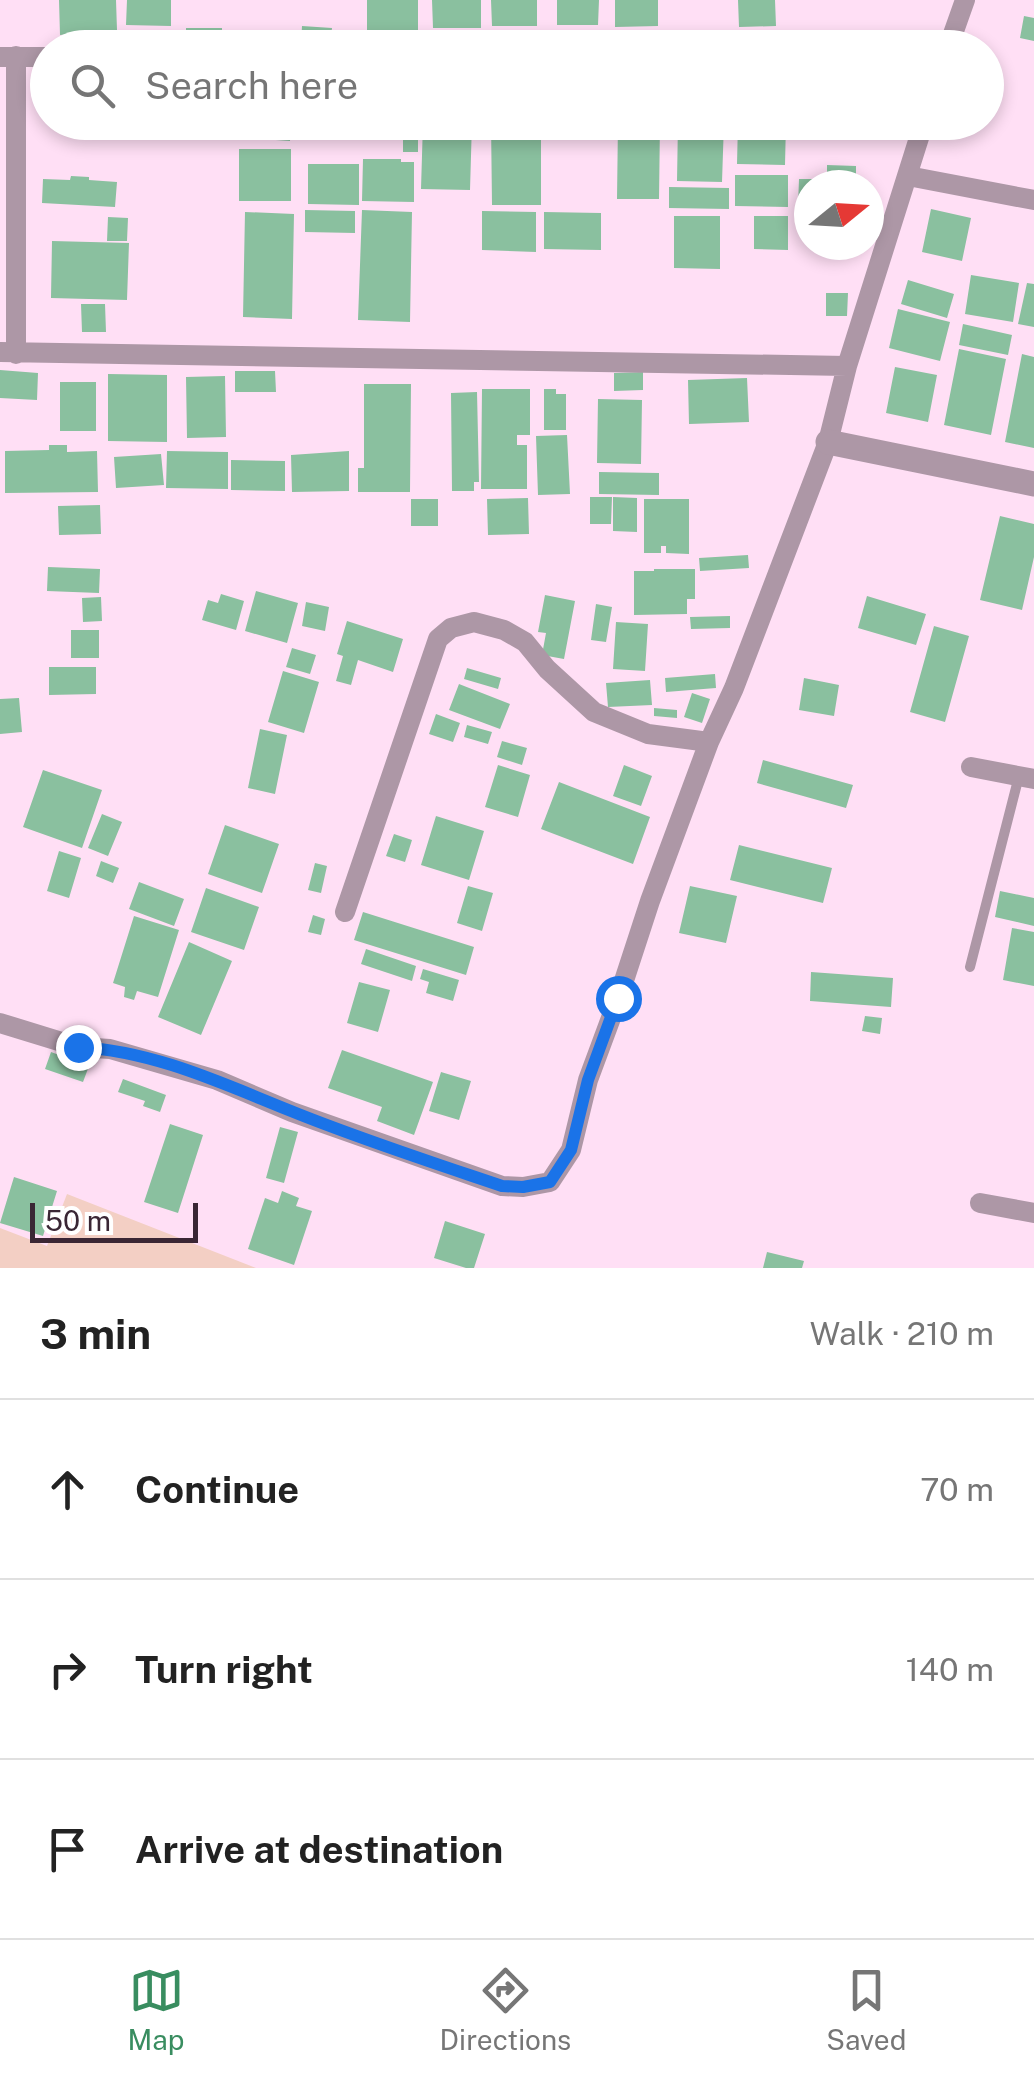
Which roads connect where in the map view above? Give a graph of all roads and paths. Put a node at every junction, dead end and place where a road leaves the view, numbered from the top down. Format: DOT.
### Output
graph roads {
  1 [pos="965,0"];
  2 [pos="954,30"];
  3 [pos="8,56"];
  4 [pos="919,140"];
  5 [pos="908,176"];
  6 [pos="1034,200"];
  7 [pos="8,353"];
  8 [pos="847,366"];
  9 [pos="828,442"];
  10 [pos="1034,484"];
  11 [pos="708,742"];
  12 [pos="971,768"];
  13 [pos="1026,778"];
  14 [pos="345,912"];
  15 [pos="970,967"];
  16 [pos="0,1023"];
  17 [pos="980,1203"];
  18 [pos="1034,1213"];
  1 -- 2 [label="street"];
  3 -- 7 [label="street"];
  4 -- 5 [label="street"];
  5 -- 6 [label="street"];
  5 -- 8 [label="street"];
  7 -- 8 [label="street"];
  8 -- 9 [label="street"];
  9 -- 10 [label="street"];
  9 -- 11 [label="street"];
  11 -- 14 [label="street"];
  11 -- 16 [label="street"];
  12 -- 13 [label="street"];
  13 -- 15 [label="lane"];
  17 -- 18 [label="street"];
}
